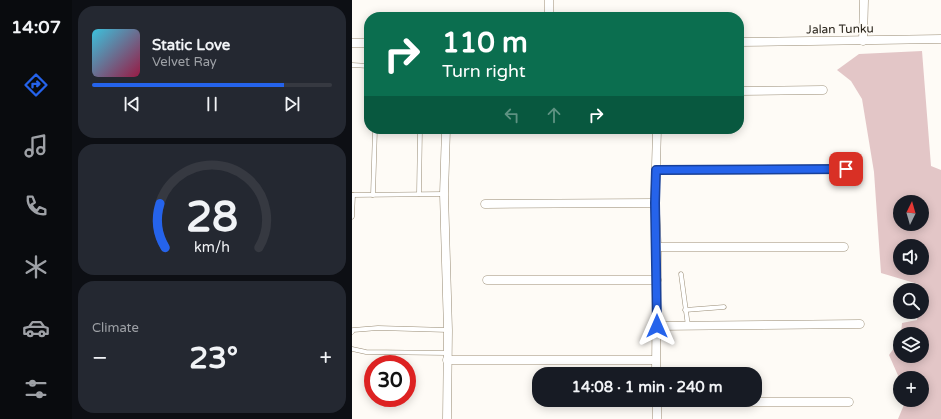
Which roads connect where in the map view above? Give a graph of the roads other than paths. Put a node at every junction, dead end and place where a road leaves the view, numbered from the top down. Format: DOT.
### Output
graph roads {
  1 [pos="549,0"];
  2 [pos="864,0"];
  3 [pos="549,12"];
  4 [pos="941,39"];
  5 [pos="864,41"];
  6 [pos="744,42"];
  7 [pos="352,43"];
  8 [pos="364,43"];
  9 [pos="352,65"];
  10 [pos="364,66"];
  11 [pos="823,90"];
  12 [pos="744,91"];
  13 [pos="375,134"];
  14 [pos="420,134"];
  15 [pos="446,134"];
  16 [pos="657,134"];
  17 [pos="846,169"];
  18 [pos="656,170"];
  19 [pos="419,194"];
  20 [pos="444,194"];
  21 [pos="352,195"];
  22 [pos="373,195"];
  23 [pos="655,203"];
  24 [pos="485,204"];
  25 [pos="352,217"];
  26 [pos="657,247"];
  27 [pos="844,247"];
  28 [pos="681,274"];
  29 [pos="487,280"];
  30 [pos="657,280"];
  31 [pos="724,308"];
  32 [pos="685,310"];
  33 [pos="860,324"];
  34 [pos="657,326"];
  35 [pos="688,326"];
  36 [pos="448,330"];
  37 [pos="352,332"];
  38 [pos="352,349"];
  39 [pos="447,356"];
  40 [pos="655,360"];
  41 [pos="656,367"];
  42 [pos="762,402"];
  43 [pos="849,402"];
  44 [pos="657,407"];
  45 [pos="447,419"];
  46 [pos="657,419"];
  1 -- 3 [label="street"];
  2 -- 5 [label="street"];
  4 -- 5 [label="street, Jalan Tunku"];
  5 -- 6 [label="street, Jalan Tunku"];
  7 -- 8 [label="street"];
  9 -- 10 [label="lane"];
  11 -- 12 [label="street"];
  13 -- 22 [label="lane"];
  14 -- 19 [label="lane"];
  15 -- 20 [label="street"];
  16 -- 18 [label="street"];
  17 -- 18 [label="street"];
  18 -- 23 [label="street"];
  19 -- 20 [label="lane"];
  19 -- 22 [label="lane"];
  20 -- 36 [label="street"];
  21 -- 22 [label="lane"];
  21 -- 25 [label="lane"];
  23 -- 24 [label="street"];
  23 -- 26 [label="street"];
  26 -- 27 [label="street"];
  26 -- 30 [label="street"];
  28 -- 32 [label="lane"];
  29 -- 30 [label="street"];
  30 -- 34 [label="street"];
  31 -- 32 [label="lane"];
  32 -- 35 [label="lane"];
  33 -- 35 [label="street"];
  34 -- 35 [label="street"];
  34 -- 40 [label="street"];
  36 -- 37 [label="lane"];
  36 -- 39 [label="street"];
  38 -- 39 [label="lane"];
  39 -- 40 [label="street"];
  39 -- 45 [label="street"];
  40 -- 41 [label="street"];
  42 -- 43 [label="street"];
  44 -- 46 [label="street"];
}
